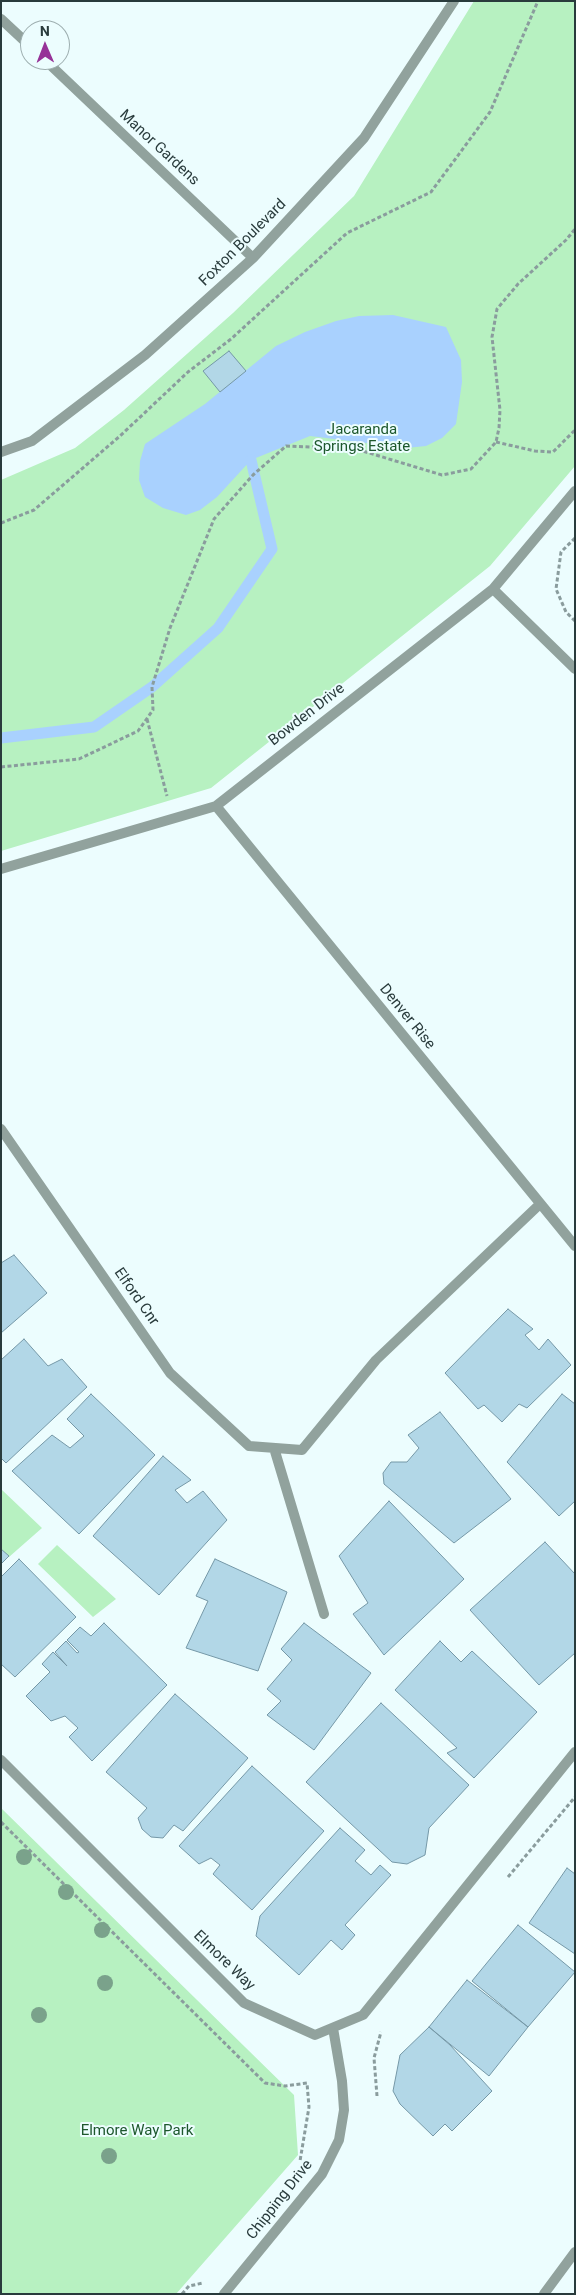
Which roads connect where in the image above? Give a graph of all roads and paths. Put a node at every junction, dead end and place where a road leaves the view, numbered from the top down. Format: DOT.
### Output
graph roads {
  1 [pos="454,1"];
  2 [pos="538,1"];
  3 [pos="1,19"];
  4 [pos="20,37"];
  5 [pos="55,70"];
  6 [pos="575,229"];
  7 [pos="253,258"];
  8 [pos="575,430"];
  9 [pos="496,442"];
  10 [pos="1,452"];
  11 [pos="575,492"];
  12 [pos="1,523"];
  13 [pos="575,538"];
  14 [pos="493,589"];
  15 [pos="575,621"];
  16 [pos="575,669"];
  17 [pos="147,719"];
  18 [pos="1,767"];
  19 [pos="216,806"];
  20 [pos="172,818"];
  21 [pos="1,868"];
  22 [pos="1,1129"];
  23 [pos="540,1204"];
  24 [pos="575,1246"];
  25 [pos="274,1448"];
  26 [pos="324,1614"];
  27 [pos="575,1752"];
  28 [pos="1,1760"];
  29 [pos="575,1797"];
  30 [pos="1,1822"];
  31 [pos="506,1879"];
  32 [pos="333,2028"];
  33 [pos="382,2028"];
  34 [pos="377,2096"];
  35 [pos="299,2165"];
  36 [pos="575,2252"];
  37 [pos="205,2282"];
  38 [pos="182,2294"];
  39 [pos="224,2294"];
  40 [pos="544,2294"];
  1 -- 7 [label="street, Foxton Boulevard"];
  2 -- 12 [label="path"];
  3 -- 4 [label="street"];
  5 -- 7 [label="street, Manor Gardens"];
  6 -- 9 [label="path"];
  7 -- 10 [label="street, Foxton Boulevard"];
  8 -- 9 [label="path"];
  9 -- 17 [label="path"];
  11 -- 14 [label="street, Bowden Drive"];
  13 -- 15 [label="path"];
  14 -- 16 [label="street"];
  14 -- 19 [label="street, Bowden Drive"];
  17 -- 18 [label="path"];
  17 -- 20 [label="path"];
  19 -- 20 [label="street, Bowden Drive"];
  19 -- 23 [label="street, Denver Rise"];
  20 -- 21 [label="street, Bowden Drive"];
  22 -- 25 [label="street, Elford Cnr"];
  23 -- 24 [label="street, Denver Rise"];
  23 -- 25 [label="street, Elford Cnr"];
  25 -- 26 [label="street"];
  27 -- 32 [label="street, Elmore Way"];
  28 -- 32 [label="street, Elmore Way"];
  29 -- 31 [label="path"];
  30 -- 35 [label="path"];
  32 -- 39 [label="street, Chipping Drive"];
  33 -- 34 [label="path"];
  36 -- 40 [label="street"];
  37 -- 38 [label="path"];
}
